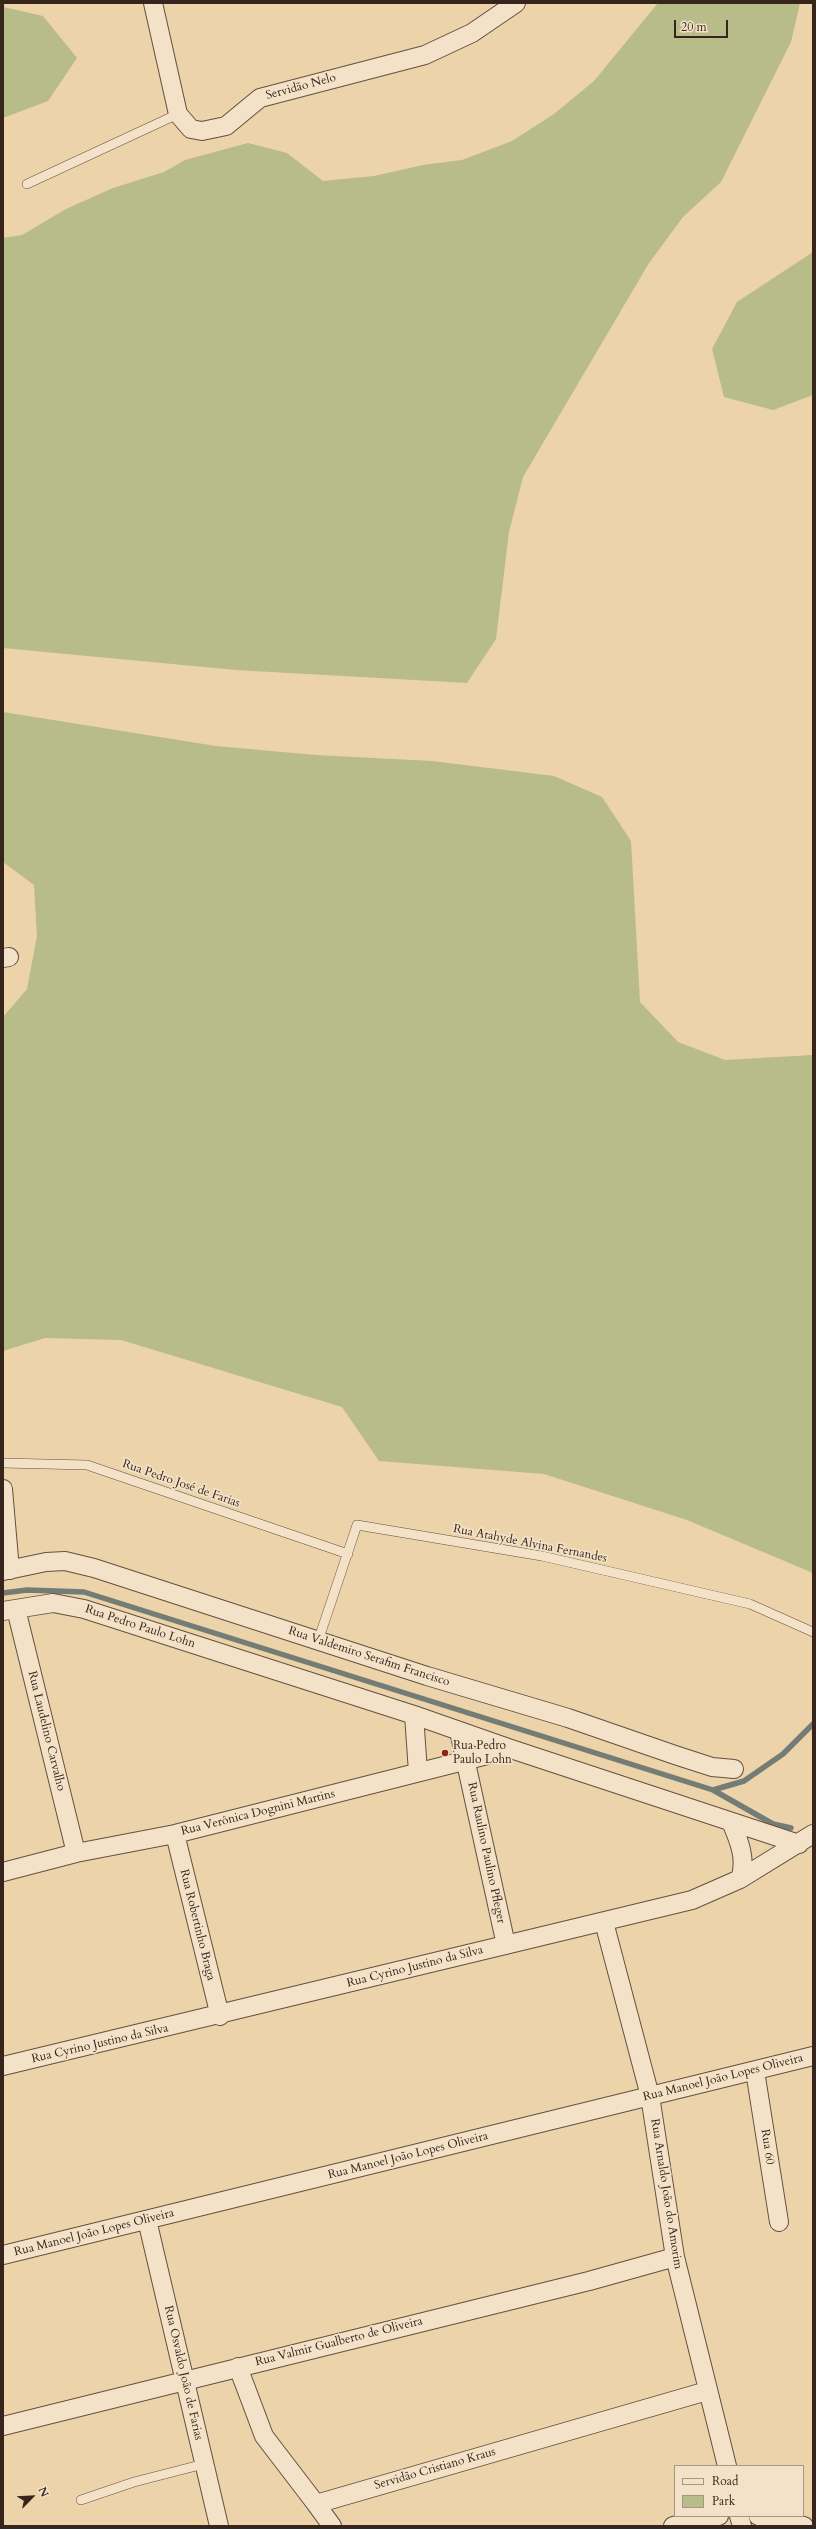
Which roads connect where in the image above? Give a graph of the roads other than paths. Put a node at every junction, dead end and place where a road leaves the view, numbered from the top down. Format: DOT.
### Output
graph roads {
  1 [pos="153,3"];
  2 [pos="516,3"];
  3 [pos="178,114"];
  4 [pos="27,184"];
  5 [pos="3,1462"];
  6 [pos="3,1489"];
  7 [pos="348,1554"];
  8 [pos="6,1571"];
  9 [pos="10,1610"];
  10 [pos="813,1632"];
  11 [pos="318,1641"];
  12 [pos="414,1715"];
  13 [pos="459,1731"];
  14 [pos="511,1749"];
  15 [pos="465,1761"];
  16 [pos="734,1769"];
  17 [pos="418,1772"];
  18 [pos="731,1822"];
  19 [pos="175,1834"];
  20 [pos="806,1839"];
  21 [pos="76,1853"];
  22 [pos="3,1872"];
  23 [pos="740,1879"];
  24 [pos="604,1922"];
  25 [pos="506,1945"];
  26 [pos="220,2016"];
  27 [pos="813,2056"];
  28 [pos="3,2066"];
  29 [pos="755,2071"];
  30 [pos="650,2096"];
  31 [pos="147,2220"];
  32 [pos="779,2222"];
  33 [pos="3,2255"];
  34 [pos="675,2257"];
  35 [pos="238,2367"];
  36 [pos="185,2381"];
  37 [pos="707,2391"];
  38 [pos="3,2426"];
  39 [pos="204,2464"];
  40 [pos="727,2465"];
  41 [pos="81,2500"];
  42 [pos="316,2504"];
  43 [pos="714,2517"];
  44 [pos="763,2517"];
  45 [pos="218,2526"];
  46 [pos="332,2526"];
  47 [pos="673,2526"];
  48 [pos="804,2526"];
  1 -- 3 [label="street, Servidão Nelo"];
  2 -- 3 [label="street, Servidão Nelo"];
  3 -- 4 [label="lane"];
  5 -- 7 [label="lane, Rua Pedro José de Farias"];
  6 -- 8 [label="street"];
  7 -- 10 [label="lane, Rua Atahyde Alvina Fernandes"];
  7 -- 11 [label="lane, Rua Atahyde Alvina Fernandes"];
  8 -- 11 [label="street, Rua Valdemiro Serafim Francisco"];
  9 -- 12 [label="street, Rua Pedro Paulo Lohn"];
  9 -- 21 [label="street, Rua Laudelino Carvalho"];
  11 -- 16 [label="street, Rua Valdemiro Serafim Francisco"];
  12 -- 13 [label="street, Rua Pedro Paulo Lohn"];
  12 -- 17 [label="street"];
  13 -- 14 [label="street, Rua Pedro Paulo Lohn"];
  13 -- 15 [label="street, Rua Raulino Paulino Pfleger"];
  14 -- 15 [label="street, Rua Verônica Dognini Martins"];
  14 -- 18 [label="street, Rua Pedro Paulo Lohn"];
  15 -- 17 [label="street, Rua Verônica Dognini Martins"];
  15 -- 25 [label="street, Rua Raulino Paulino Pfleger"];
  17 -- 19 [label="street, Rua Verônica Dognini Martins"];
  18 -- 20 [label="street, Rua Pedro Paulo Lohn"];
  18 -- 23 [label="street"];
  19 -- 21 [label="street, Rua Verônica Dognini Martins"];
  19 -- 26 [label="street, Rua Robertinho Braga"];
  20 -- 23 [label="street, Rua Cyrino Justino da Silva"];
  21 -- 22 [label="street, Rua Verônica Dognini Martins"];
  23 -- 24 [label="street, Rua Cyrino Justino da Silva"];
  24 -- 25 [label="street, Rua Cyrino Justino da Silva"];
  24 -- 30 [label="street, Rua Arnaldo João do Amorim"];
  25 -- 26 [label="street, Rua Cyrino Justino da Silva"];
  26 -- 28 [label="street, Rua Cyrino Justino da Silva"];
  27 -- 29 [label="street, Rua Manoel João Lopes Oliveira"];
  29 -- 30 [label="street, Rua Manoel João Lopes Oliveira"];
  29 -- 32 [label="street, Rua 60"];
  30 -- 31 [label="street, Rua Manoel João Lopes Oliveira"];
  30 -- 34 [label="street, Rua Arnaldo João do Amorim"];
  31 -- 33 [label="street, Rua Manoel João Lopes Oliveira"];
  31 -- 36 [label="street, Rua Osvaldo João de Farias"];
  34 -- 35 [label="street, Rua Valmir Gualberto de Oliveira"];
  34 -- 37 [label="street, Rua Arnaldo João do Amorim"];
  35 -- 36 [label="street, Rua Valmir Gualberto de Oliveira"];
  35 -- 42 [label="street"];
  36 -- 38 [label="street, Rua Valmir Gualberto de Oliveira"];
  36 -- 39 [label="street, Rua Osvaldo João de Farias"];
  37 -- 40 [label="street, Rua Arnaldo João do Amorim"];
  37 -- 42 [label="street, Servidão Cristiano Kraus"];
  39 -- 41 [label="lane"];
  39 -- 45 [label="street, Rua Osvaldo João de Farias"];
  42 -- 46 [label="street"];
  43 -- 47 [label="street"];
  44 -- 48 [label="street"];
}
